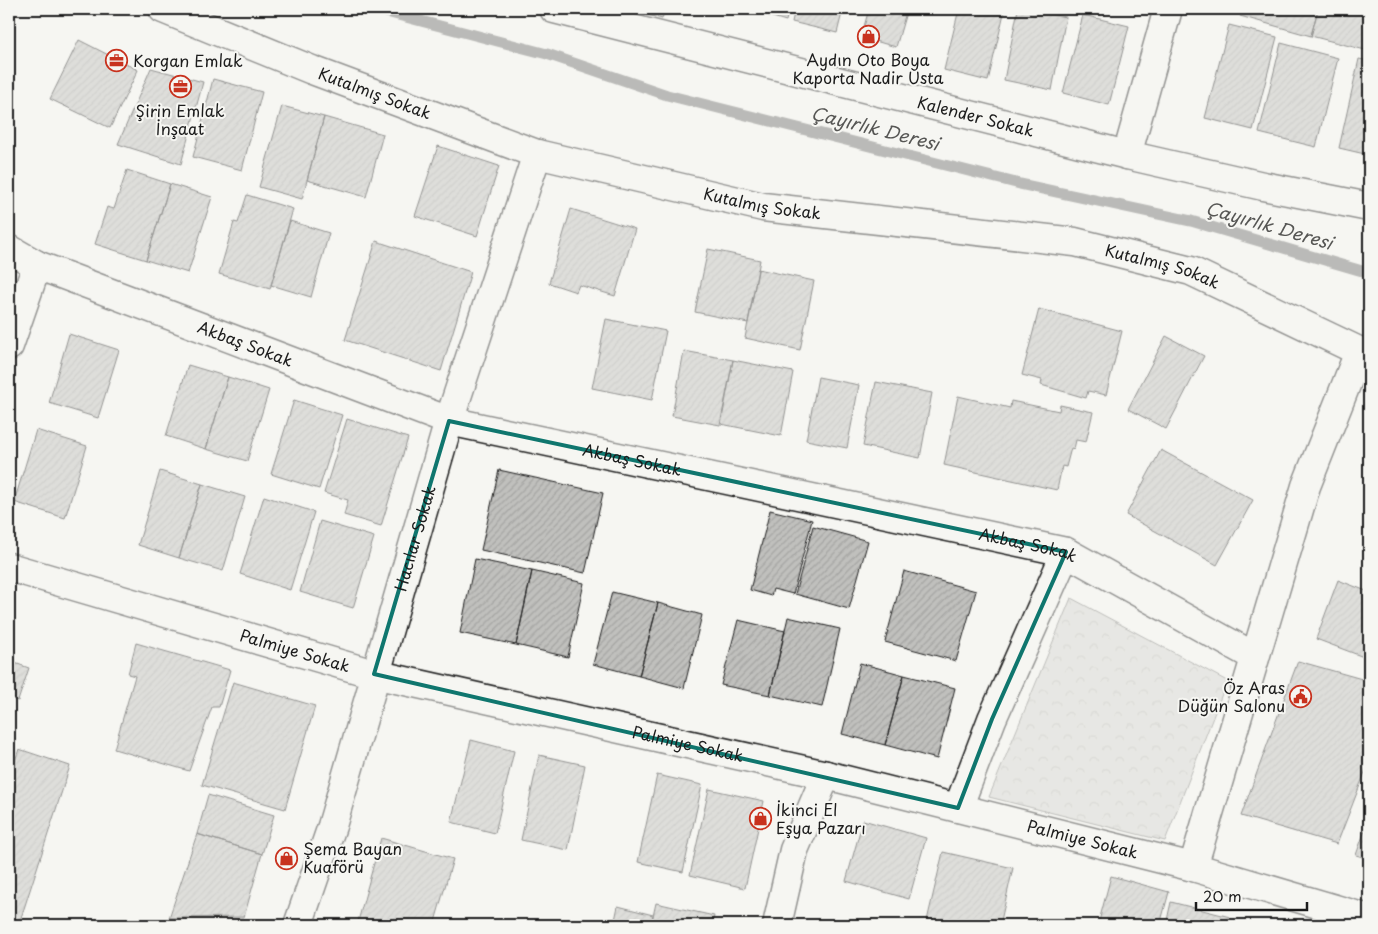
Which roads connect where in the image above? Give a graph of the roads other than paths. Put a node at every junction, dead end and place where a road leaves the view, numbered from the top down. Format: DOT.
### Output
graph roads {
  1 [pos="163,9"];
  2 [pos="554,9"];
  3 [pos="1168,9"];
  4 [pos="537,154"];
  5 [pos="1127,156"];
  6 [pos="1369,206"];
  7 [pos="9,249"];
  8 [pos="37,264"];
  9 [pos="9,346"];
  10 [pos="1364,354"];
  11 [pos="449,421"];
  12 [pos="1066,552"];
  13 [pos="9,567"];
  14 [pos="1255,657"];
  15 [pos="374,674"];
  16 [pos="826,775"];
  17 [pos="958,808"];
  18 [pos="1193,867"];
  19 [pos="1369,919"];
  20 [pos="298,925"];
  21 [pos="777,925"];
  1 -- 4 [label="street, Kutalmış Sokak"];
  2 -- 5 [label="street, Kalender Sokak"];
  3 -- 5 [label="street"];
  4 -- 10 [label="street, Kutalmış Sokak"];
  4 -- 11 [label="street, Hacılar Sokak"];
  5 -- 6 [label="street, Kalender Sokak"];
  7 -- 8 [label="street, Akbaş Sokak"];
  8 -- 9 [label="street"];
  8 -- 11 [label="street, Akbaş Sokak"];
  10 -- 14 [label="street"];
  11 -- 12 [label="street, Akbaş Sokak"];
  11 -- 15 [label="street, Hacılar Sokak"];
  12 -- 14 [label="street, Akbaş Sokak"];
  12 -- 17 [label="street"];
  13 -- 15 [label="street, Palmiye Sokak"];
  14 -- 18 [label="street"];
  15 -- 16 [label="street, Palmiye Sokak"];
  15 -- 20 [label="street, Hacılar Sokak"];
  16 -- 17 [label="street, Palmiye Sokak"];
  16 -- 21 [label="street"];
  17 -- 18 [label="street, Palmiye Sokak"];
  18 -- 19 [label="street, Palmiye Sokak"];
}
